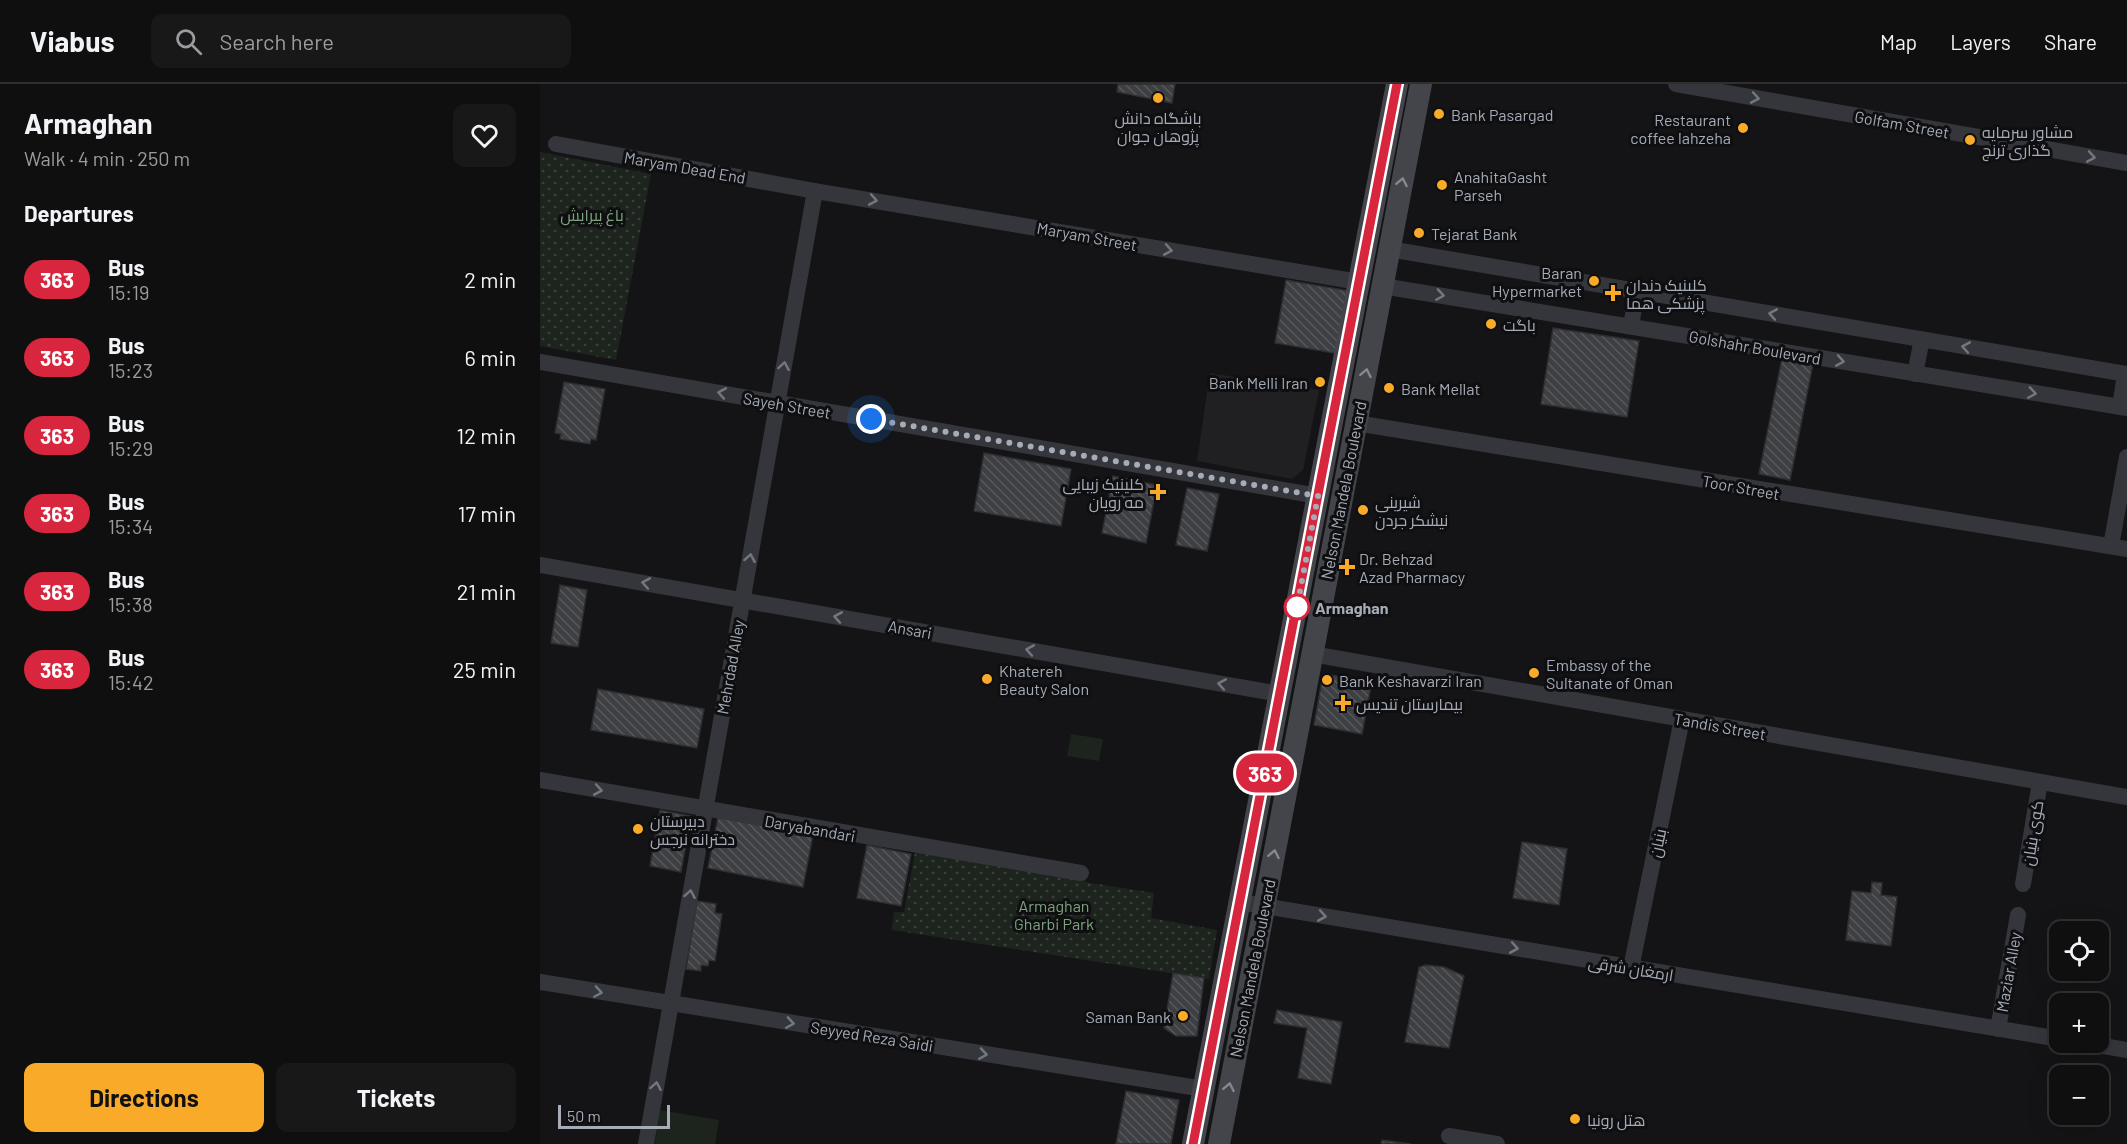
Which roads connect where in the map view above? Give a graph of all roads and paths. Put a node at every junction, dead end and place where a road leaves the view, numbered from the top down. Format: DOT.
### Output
graph roads {
  1 [pos="1396,84"];
  2 [pos="1421,84"];
  3 [pos="1676,84"];
  4 [pos="556,144"];
  5 [pos="2127,163"];
  6 [pos="815,191"];
  7 [pos="1389,249"];
  8 [pos="1359,282"];
  9 [pos="1382,286"];
  10 [pos="1637,291"];
  11 [pos="1631,326"];
  12 [pos="1922,339"];
  13 [pos="540,362"];
  14 [pos="1915,374"];
  15 [pos="2126,374"];
  16 [pos="777,403"];
  17 [pos="2123,408"];
  18 [pos="1356,423"];
  19 [pos="2127,458"];
  20 [pos="1318,496"];
  21 [pos="2119,547"];
  22 [pos="540,565"];
  23 [pos="742,600"];
  24 [pos="1312,654"];
  25 [pos="1280,694"];
  26 [pos="1682,719"];
  27 [pos="540,780"];
  28 [pos="2040,782"];
  29 [pos="2127,797"];
  30 [pos="705,809"];
  31 [pos="1081,873"];
  32 [pos="2023,884"];
  33 [pos="1240,902"];
  34 [pos="1264,906"];
  35 [pos="2018,915"];
  36 [pos="1631,968"];
  37 [pos="540,982"];
  38 [pos="671,1003"];
  39 [pos="1998,1029"];
  40 [pos="2049,1037"];
  41 [pos="2109,1047"];
  42 [pos="2127,1050"];
  43 [pos="1204,1089"];
  44 [pos="1449,1136"];
  45 [pos="646,1144"];
  46 [pos="1193,1144"];
  47 [pos="1218,1144"];
  48 [pos="1497,1144"];
  1 -- 8 [label="main road, Nelson Mandela Boulevard"];
  7 -- 2 [label="main road, Nelson Mandela Boulevard, one-way"];
  3 -- 5 [label="street, Golfam Street, one-way"];
  4 -- 6 [label="street, Maryam Dead End"];
  6 -- 8 [label="street, Maryam Street, one-way"];
  16 -- 6 [label="street, Mehrdad Alley, one-way"];
  7 -- 9 [label="main road, Nelson Mandela Boulevard"];
  7 -- 10 [label="street"];
  8 -- 20 [label="main road, Nelson Mandela Boulevard"];
  9 -- 11 [label="street, Golshahr Boulevard, one-way"];
  18 -- 9 [label="main road, Nelson Mandela Boulevard, one-way"];
  10 -- 11 [label="street"];
  12 -- 10 [label="street, one-way"];
  11 -- 14 [label="street, Golshahr Boulevard, one-way"];
  12 -- 14 [label="street"];
  15 -- 12 [label="street, one-way"];
  16 -- 13 [label="street, Sayeh Street, one-way"];
  14 -- 17 [label="street, Golshahr Boulevard, one-way"];
  15 -- 17 [label="street"];
  16 -- 20 [label="street, Sayeh Street"];
  23 -- 16 [label="street, Mehrdad Alley, one-way"];
  18 -- 21 [label="street, Toor Street"];
  18 -- 24 [label="main road, Nelson Mandela Boulevard"];
  19 -- 21 [label="street"];
  20 -- 25 [label="main road, Nelson Mandela Boulevard"];
  23 -- 22 [label="street, Ansari, one-way"];
  25 -- 23 [label="street, Ansari, one-way"];
  23 -- 30 [label="street, Mehrdad Alley"];
  24 -- 26 [label="street, Tandis Street"];
  34 -- 24 [label="main road, Nelson Mandela Boulevard, one-way"];
  25 -- 33 [label="main road, Nelson Mandela Boulevard"];
  26 -- 28 [label="street, Tandis Street"];
  26 -- 36 [label="street, بنیان"];
  27 -- 30 [label="street, Daryabandari, one-way"];
  28 -- 29 [label="street, Tandis Street"];
  28 -- 32 [label="street, کوی بنیان"];
  30 -- 31 [label="street, Daryabandari"];
  38 -- 30 [label="street, Mehrdad Alley, one-way"];
  33 -- 34 [label="street, ارمغان شرقی"];
  33 -- 43 [label="main road, Nelson Mandela Boulevard"];
  34 -- 36 [label="street, ارمغان شرقی, one-way"];
  47 -- 34 [label="main road, Nelson Mandela Boulevard, one-way"];
  35 -- 39 [label="street, Maziar Alley"];
  36 -- 39 [label="street, ارمغان شرقی"];
  37 -- 38 [label="street, Seyyed Reza Saidi, one-way"];
  38 -- 43 [label="street, Seyyed Reza Saidi, one-way"];
  45 -- 38 [label="street, Mehrdad Alley, one-way"];
  39 -- 40 [label="street, ارمغان شرقی"];
  41 -- 42 [label="street"];
  43 -- 46 [label="main road, Nelson Mandela Boulevard"];
  44 -- 48 [label="street"];
}
